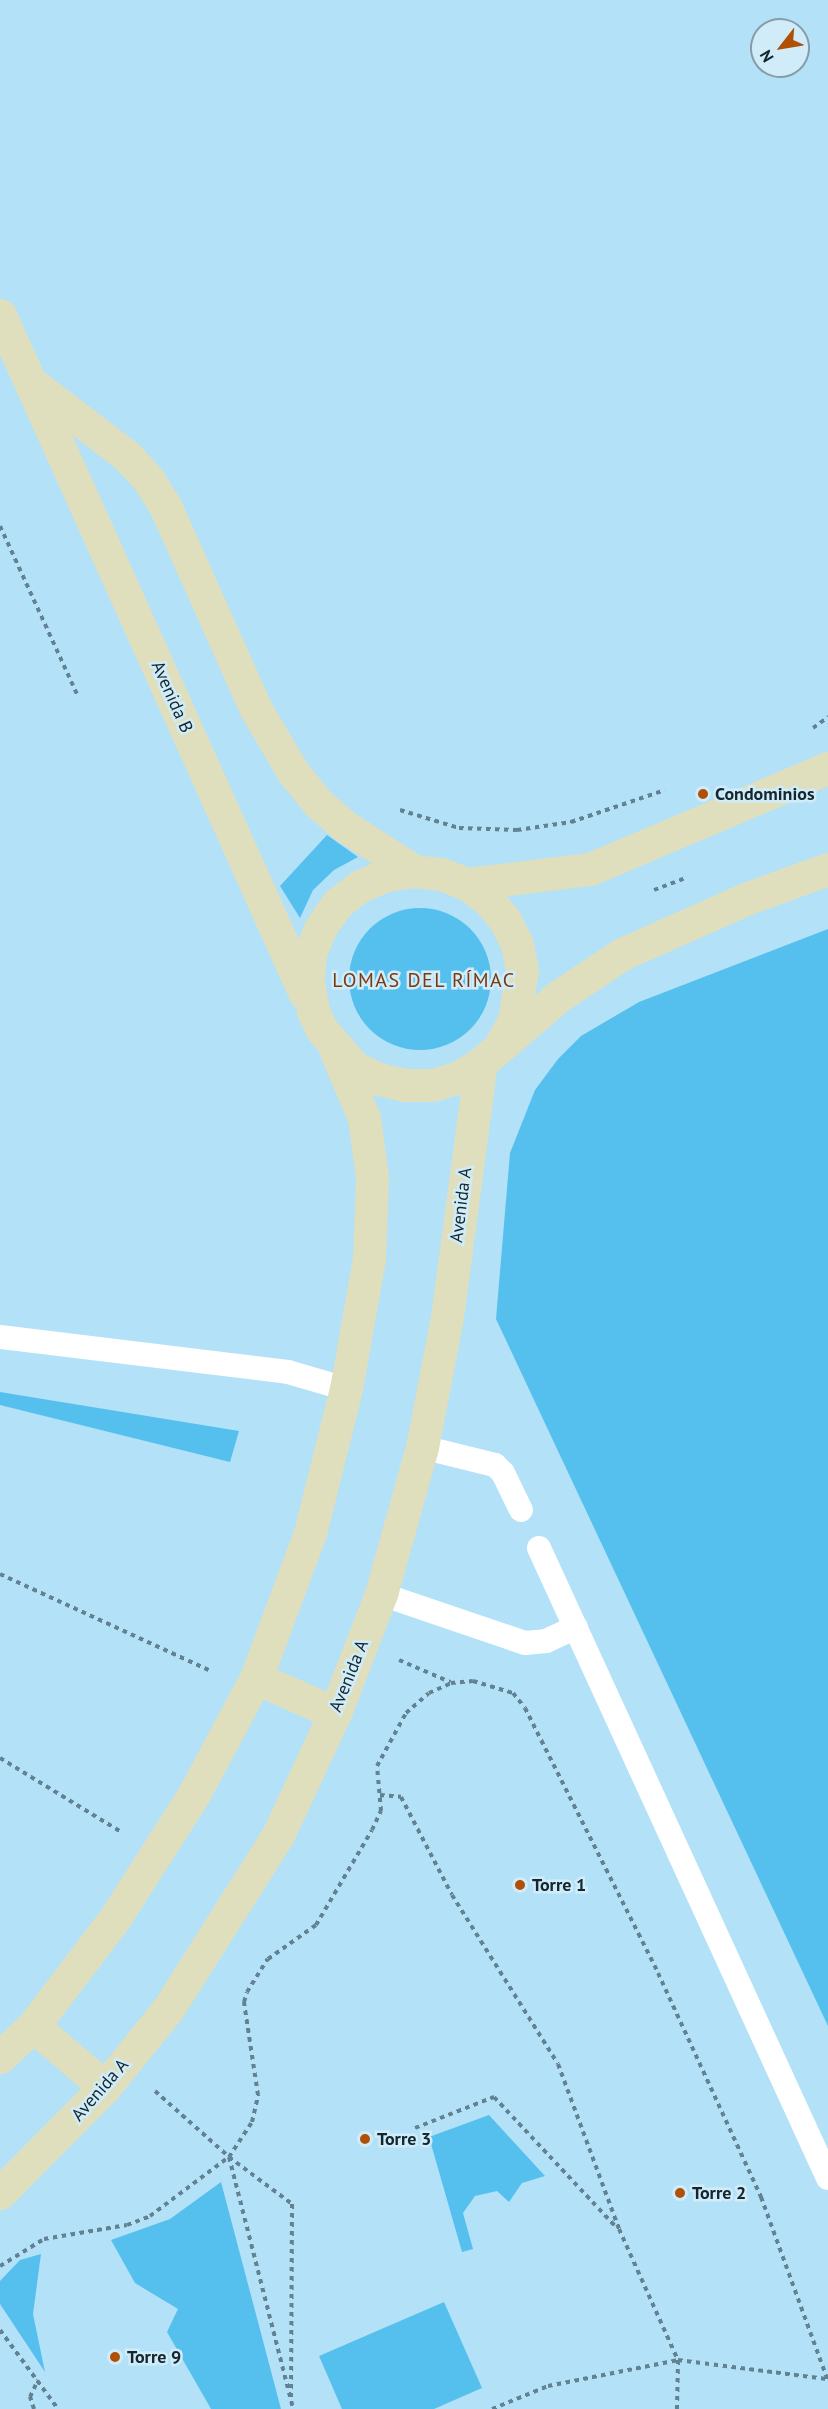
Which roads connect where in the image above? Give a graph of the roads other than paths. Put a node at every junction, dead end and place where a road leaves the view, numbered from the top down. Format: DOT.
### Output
graph roads {
  1 [pos="0,315"];
  2 [pos="32,384"];
  3 [pos="828,768"];
  4 [pos="828,869"];
  5 [pos="414,871"];
  6 [pos="467,884"];
  7 [pos="313,1011"];
  8 [pos="335,1049"];
  9 [pos="491,1054"];
  10 [pos="0,1337"];
  11 [pos="346,1389"];
  12 [pos="422,1447"];
  13 [pos="521,1510"];
  14 [pos="539,1548"];
  15 [pos="381,1594"];
  16 [pos="576,1627"];
  17 [pos="256,1678"];
  18 [pos="335,1713"];
  19 [pos="33,2026"];
  20 [pos="0,2057"];
  21 [pos="105,2087"];
  22 [pos="828,2178"];
  23 [pos="0,2193"];
  1 -- 2 [label="main road, Avenida B"];
  2 -- 5 [label="main road, Avenida B"];
  2 -- 7 [label="main road, Avenida B"];
  3 -- 6 [label="main road"];
  4 -- 9 [label="main road"];
  5 -- 6 [label="main road"];
  5 -- 7 [label="main road"];
  6 -- 9 [label="main road"];
  7 -- 8 [label="main road"];
  8 -- 9 [label="main road"];
  8 -- 11 [label="main road"];
  9 -- 12 [label="main road, Avenida A"];
  10 -- 11 [label="lane"];
  11 -- 17 [label="main road"];
  12 -- 13 [label="lane"];
  12 -- 15 [label="main road, Avenida A"];
  14 -- 16 [label="lane"];
  15 -- 16 [label="lane"];
  15 -- 18 [label="main road, Avenida A"];
  16 -- 22 [label="lane"];
  17 -- 18 [label="main road"];
  17 -- 19 [label="main road"];
  18 -- 21 [label="main road, Avenida A"];
  19 -- 20 [label="main road"];
  19 -- 21 [label="main road"];
  21 -- 23 [label="main road, Avenida A"];
}
